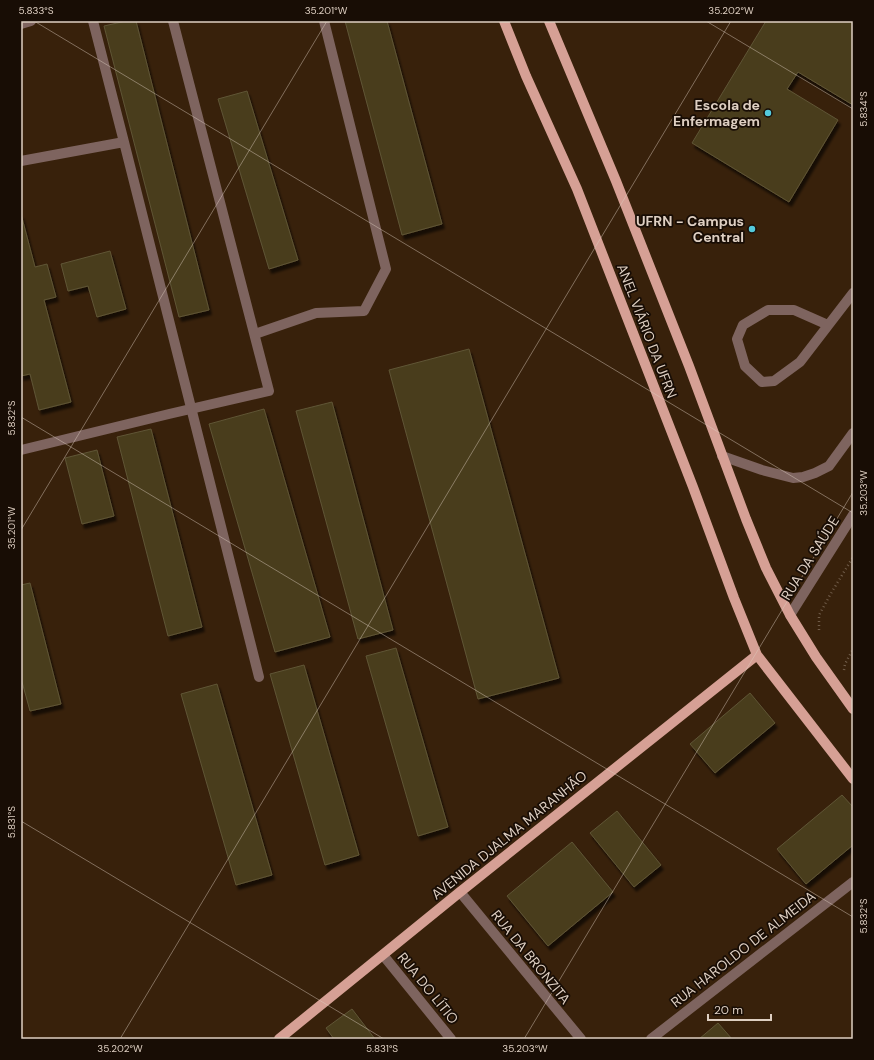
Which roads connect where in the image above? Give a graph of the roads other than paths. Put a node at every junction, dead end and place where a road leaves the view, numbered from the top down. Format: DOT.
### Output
graph roads {
  1 [pos="31,21"];
  2 [pos="93,21"];
  3 [pos="172,21"];
  4 [pos="324,21"];
  5 [pos="504,21"];
  6 [pos="549,21"];
  7 [pos="21,24"];
  8 [pos="124,142"];
  9 [pos="21,161"];
  10 [pos="853,292"];
  11 [pos="828,325"];
  12 [pos="255,334"];
  13 [pos="192,409"];
  14 [pos="853,433"];
  15 [pos="21,450"];
  16 [pos="722,456"];
  17 [pos="853,515"];
  18 [pos="790,615"];
  19 [pos="757,655"];
  20 [pos="259,677"];
  21 [pos="853,708"];
  22 [pos="853,779"];
  23 [pos="853,882"];
  24 [pos="460,892"];
  25 [pos="383,955"];
  26 [pos="279,1039"];
  27 [pos="451,1039"];
  28 [pos="581,1039"];
  29 [pos="651,1039"];
  1 -- 7 [label="street"];
  2 -- 8 [label="street"];
  3 -- 12 [label="street"];
  4 -- 12 [label="street"];
  5 -- 19 [label="main road, ANEL VIÁRIO DA UFRN"];
  6 -- 16 [label="main road, ANEL VIÁRIO DA UFRN"];
  8 -- 9 [label="street"];
  8 -- 13 [label="street"];
  10 -- 11 [label="street"];
  11 -- 11 [label="street"];
  12 -- 13 [label="street"];
  13 -- 15 [label="street"];
  13 -- 20 [label="street"];
  14 -- 16 [label="street"];
  16 -- 18 [label="main road, ANEL VIÁRIO DA UFRN"];
  17 -- 18 [label="street, RUA DA SAÚDE"];
  18 -- 21 [label="main road, ANEL VIÁRIO DA UFRN"];
  19 -- 22 [label="main road, ANEL VIÁRIO DA UFRN"];
  19 -- 24 [label="main road, AVENIDA DJALMA MARANHÃO"];
  23 -- 29 [label="street, RUA HAROLDO DE ALMEIDA"];
  24 -- 25 [label="main road, AVENIDA DJALMA MARANHÃO"];
  24 -- 28 [label="street, RUA DA BRONZITA"];
  25 -- 26 [label="main road, AVENIDA DJALMA MARANHÃO"];
  25 -- 27 [label="street, RUA DO LÍTIO"];
}
